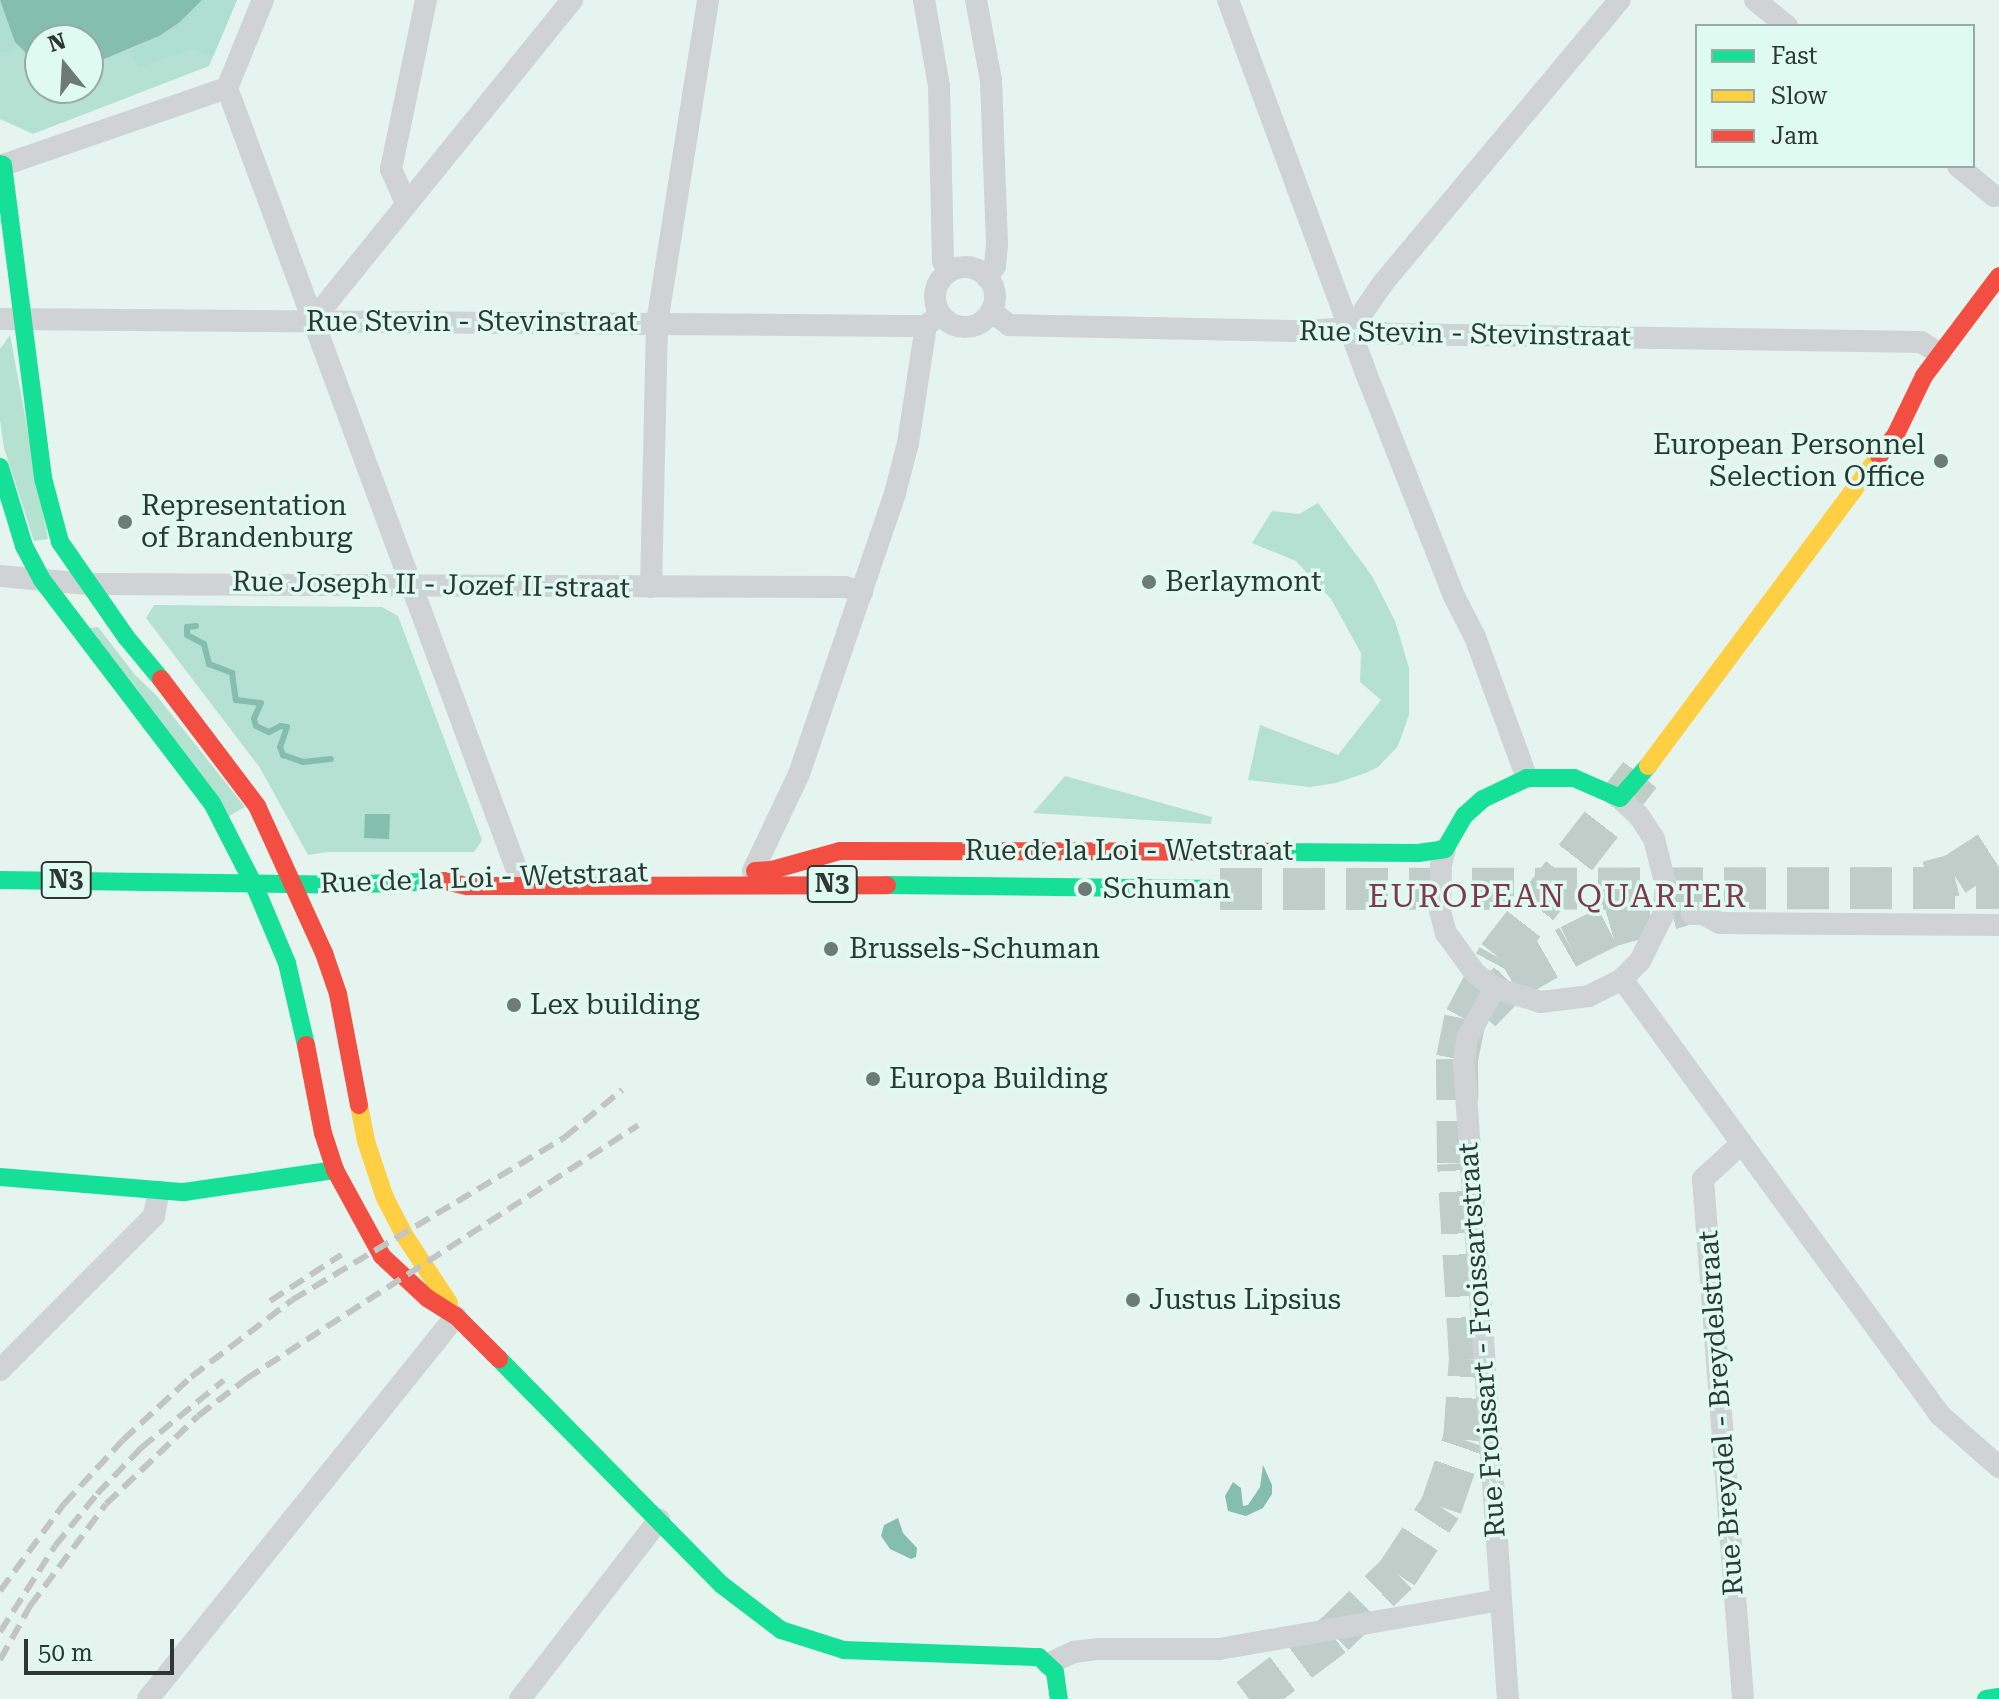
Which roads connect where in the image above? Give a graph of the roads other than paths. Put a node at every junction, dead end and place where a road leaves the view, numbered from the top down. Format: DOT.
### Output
graph roads {
  1 [pos="263,0"];
  2 [pos="426,0"];
  3 [pos="572,0"];
  4 [pos="708,0"];
  5 [pos="924,0"];
  6 [pos="976,0"];
  7 [pos="1228,0"];
  8 [pos="1620,0"];
  9 [pos="1755,0"];
  10 [pos="1785,24"];
  11 [pos="227,88"];
  12 [pos="2,164"];
  13 [pos="1960,168"];
  14 [pos="1994,196"];
  15 [pos="406,203"];
  16 [pos="949,271"];
  17 [pos="1999,276"];
  18 [pos="987,277"];
  19 [pos="991,311"];
  20 [pos="0,319"];
  21 [pos="23,320"];
  22 [pos="313,320"];
  23 [pos="933,320"];
  24 [pos="657,323"];
  25 [pos="1352,328"];
  26 [pos="1940,354"];
  27 [pos="0,467"];
  28 [pos="0,576"];
  29 [pos="42,580"];
  30 [pos="87,584"];
  31 [pos="410,584"];
  32 [pos="651,587"];
  33 [pos="862,592"];
  34 [pos="1527,778"];
  35 [pos="1620,798"];
  36 [pos="1445,849"];
  37 [pos="753,871"];
  38 [pos="518,873"];
  39 [pos="0,880"];
  40 [pos="445,881"];
  41 [pos="1220,889"];
  42 [pos="1692,914"];
  43 [pos="1999,925"];
  44 [pos="1622,979"];
  45 [pos="1495,988"];
  46 [pos="1741,1144"];
  47 [pos="374,1168"];
  48 [pos="335,1170"];
  49 [pos="0,1177"];
  50 [pos="159,1191"];
  51 [pos="456,1316"];
  52 [pos="0,1370"];
  53 [pos="1996,1456"];
  54 [pos="659,1520"];
  55 [pos="1501,1600"];
  56 [pos="1048,1664"];
  57 [pos="1999,1697"];
  58 [pos="148,1699"];
  59 [pos="520,1699"];
  60 [pos="1059,1699"];
  61 [pos="1508,1699"];
  62 [pos="1743,1699"];
  63 [pos="1986,1699"];
  1 -- 11 [label="street"];
  2 -- 15 [label="street"];
  3 -- 15 [label="street"];
  4 -- 24 [label="street"];
  5 -- 16 [label="street"];
  6 -- 18 [label="street"];
  7 -- 25 [label="street"];
  8 -- 25 [label="street"];
  9 -- 10 [label="street"];
  11 -- 12 [label="street"];
  11 -- 22 [label="street"];
  12 -- 21 [label="main road"];
  13 -- 14 [label="street"];
  15 -- 22 [label="street"];
  16 -- 18 [label="street"];
  16 -- 23 [label="street"];
  17 -- 26 [label="main road"];
  18 -- 19 [label="street"];
  19 -- 23 [label="street"];
  19 -- 25 [label="street, Rue Stevin - Stevinstraat"];
  20 -- 21 [label="street, Rue Stevin - Stevinstraat"];
  21 -- 22 [label="street, Rue Stevin - Stevinstraat"];
  21 -- 30 [label="main road"];
  22 -- 24 [label="street, Rue Stevin - Stevinstraat"];
  22 -- 31 [label="street"];
  23 -- 24 [label="street, Rue Stevin - Stevinstraat"];
  23 -- 33 [label="street"];
  24 -- 32 [label="street"];
  25 -- 26 [label="street, Rue Stevin - Stevinstraat"];
  25 -- 34 [label="street"];
  26 -- 35 [label="main road"];
  27 -- 29 [label="main road"];
  28 -- 29 [label="street, Rue Joseph II - Jozef II-straat"];
  29 -- 30 [label="street, Rue Joseph II - Jozef II-straat"];
  29 -- 48 [label="main road"];
  30 -- 31 [label="street, Rue Joseph II - Jozef II-straat"];
  30 -- 47 [label="main road"];
  31 -- 32 [label="street, Rue Joseph II - Jozef II-straat"];
  31 -- 38 [label="street"];
  32 -- 33 [label="street, Rue Joseph II - Jozef II-straat"];
  33 -- 37 [label="street"];
  34 -- 35 [label="main road"];
  34 -- 36 [label="main road"];
  35 -- 44 [label="street"];
  36 -- 37 [label="main road, Rue de la Loi - Wetstraat"];
  36 -- 45 [label="street"];
  37 -- 38 [label="main road, Rue de la Loi - Wetstraat"];
  38 -- 40 [label="main road, Rue de la Loi - Wetstraat"];
  39 -- 40 [label="main road, Rue de la Loi - Wetstraat / N3"];
  40 -- 41 [label="main road, N3"];
  42 -- 43 [label="street"];
  44 -- 45 [label="street"];
  44 -- 46 [label="street"];
  45 -- 55 [label="street, Rue Froissart - Froissartstraat"];
  46 -- 53 [label="street"];
  46 -- 62 [label="street, Rue Breydel - Breydelstraat"];
  47 -- 48 [label="street"];
  47 -- 51 [label="main road"];
  48 -- 50 [label="main road"];
  48 -- 51 [label="main road"];
  49 -- 50 [label="main road"];
  50 -- 52 [label="street"];
  51 -- 54 [label="main road"];
  51 -- 58 [label="street"];
  54 -- 56 [label="main road"];
  54 -- 59 [label="street"];
  55 -- 56 [label="street"];
  55 -- 61 [label="street, Rue Froissart - Froissartstraat"];
  56 -- 60 [label="main road"];
  57 -- 63 [label="main road"];
}
